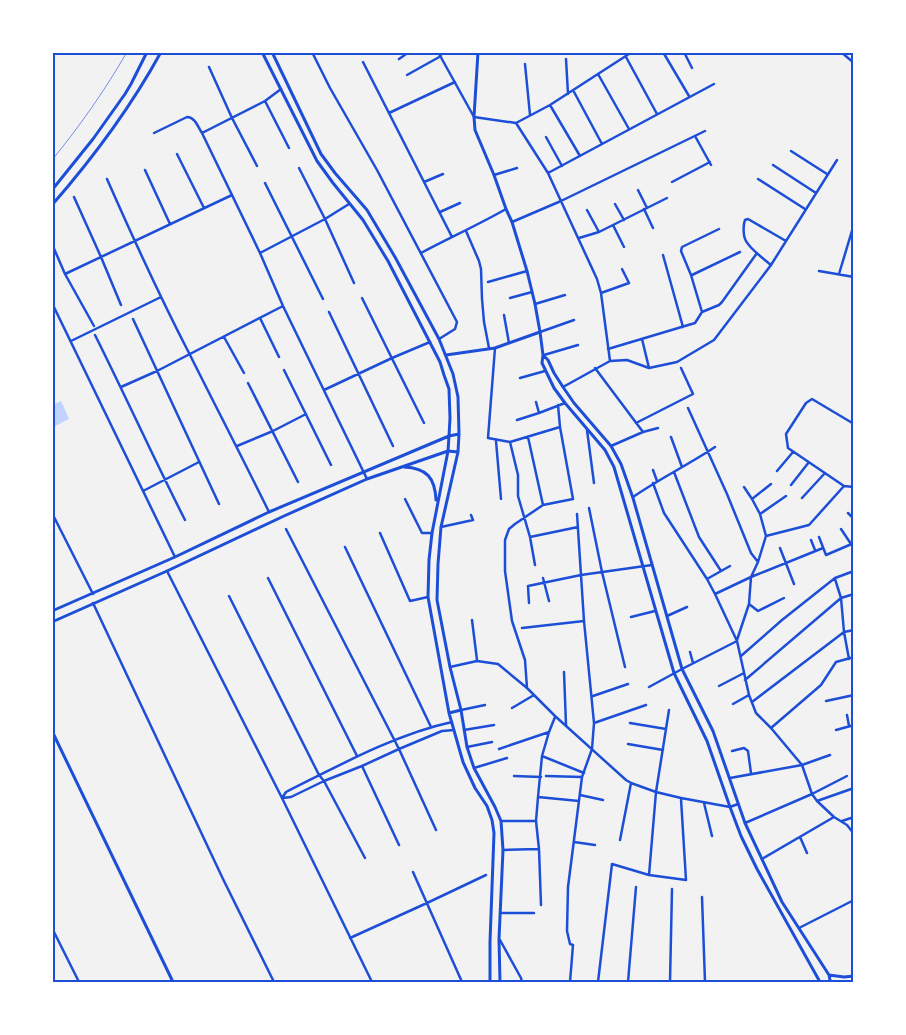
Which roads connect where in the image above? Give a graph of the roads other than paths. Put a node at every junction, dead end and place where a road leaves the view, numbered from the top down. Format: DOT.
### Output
graph roads {
  1 [pos="148,52"];
  2 [pos="161,52"];
  3 [pos="262,52"];
  4 [pos="272,52"];
  5 [pos="312,52"];
  6 [pos="410,52"];
  7 [pos="438,52"];
  8 [pos="478,52"];
  9 [pos="632,52"];
  10 [pos="663,52"];
  11 [pos="684,52"];
  12 [pos="841,52"];
  13 [pos="441,56"];
  14 [pos="626,57"];
  15 [pos="399,59"];
  16 [pos="566,59"];
  17 [pos="363,62"];
  18 [pos="525,64"];
  19 [pos="854,64"];
  20 [pos="209,67"];
  21 [pos="692,68"];
  22 [pos="598,74"];
  23 [pos="407,75"];
  24 [pos="455,82"];
  25 [pos="714,84"];
  26 [pos="281,89"];
  27 [pos="573,90"];
  28 [pos="125,94"];
  29 [pos="568,94"];
  30 [pos="689,97"];
  31 [pos="132,99"];
  32 [pos="265,101"];
  33 [pos="550,105"];
  34 [pos="389,113"];
  35 [pos="657,114"];
  36 [pos="530,116"];
  37 [pos="474,117"];
  38 [pos="232,118"];
  39 [pos="516,123"];
  40 [pos="629,129"];
  41 [pos="705,131"];
  42 [pos="154,133"];
  43 [pos="202,133"];
  44 [pos="694,136"];
  45 [pos="546,137"];
  46 [pos="602,144"];
  47 [pos="289,148"];
  48 [pos="791,151"];
  49 [pos="177,154"];
  50 [pos="580,156"];
  51 [pos="837,160"];
  52 [pos="257,166"];
  53 [pos="562,166"];
  54 [pos="773,166"];
  55 [pos="299,168"];
  56 [pos="517,168"];
  57 [pos="144,170"];
  58 [pos="548,173"];
  59 [pos="443,174"];
  60 [pos="494,175"];
  61 [pos="828,175"];
  62 [pos="107,179"];
  63 [pos="758,179"];
  64 [pos="424,182"];
  65 [pos="672,182"];
  66 [pos="265,183"];
  67 [pos="52,190"];
  68 [pos="638,190"];
  69 [pos="816,193"];
  70 [pos="232,195"];
  71 [pos="74,197"];
  72 [pos="667,198"];
  73 [pos="561,201"];
  74 [pos="52,204"];
  75 [pos="349,204"];
  76 [pos="460,204"];
  77 [pos="615,204"];
  78 [pos="204,208"];
  79 [pos="506,209"];
  80 [pos="646,209"];
  81 [pos="587,210"];
  82 [pos="806,210"];
  83 [pos="440,212"];
  84 [pos="325,219"];
  85 [pos="624,220"];
  86 [pos="512,222"];
  87 [pos="170,224"];
  88 [pos="854,224"];
  89 [pos="613,225"];
  90 [pos="654,228"];
  91 [pos="719,229"];
  92 [pos="466,231"];
  93 [pos="599,232"];
  94 [pos="292,237"];
  95 [pos="452,237"];
  96 [pos="579,238"];
  97 [pos="134,240"];
  98 [pos="786,241"];
  99 [pos="52,244"];
  100 [pos="624,247"];
  101 [pos="740,252"];
  102 [pos="260,253"];
  103 [pos="421,253"];
  104 [pos="757,253"];
  105 [pos="663,256"];
  106 [pos="101,257"];
  107 [pos="395,257"];
  108 [pos="388,261"];
  109 [pos="771,265"];
  110 [pos="622,269"];
  111 [pos="526,271"];
  112 [pos="819,271"];
  113 [pos="65,274"];
  114 [pos="839,274"];
  115 [pos="692,276"];
  116 [pos="854,277"];
  117 [pos="488,282"];
  118 [pos="354,283"];
  119 [pos="532,292"];
  120 [pos="601,293"];
  121 [pos="565,295"];
  122 [pos="162,296"];
  123 [pos="362,298"];
  124 [pos="510,298"];
  125 [pos="323,299"];
  126 [pos="52,303"];
  127 [pos="535,304"];
  128 [pos="121,305"];
  129 [pos="283,306"];
  130 [pos="329,312"];
  131 [pos="702,312"];
  132 [pos="504,315"];
  133 [pos="260,318"];
  134 [pos="133,319"];
  135 [pos="574,320"];
  136 [pos="94,326"];
  137 [pos="683,327"];
  138 [pos="540,332"];
  139 [pos="95,335"];
  140 [pos="224,336"];
  141 [pos="439,339"];
  142 [pos="642,339"];
  143 [pos="71,341"];
  144 [pos="430,342"];
  145 [pos="509,343"];
  146 [pos="578,345"];
  147 [pos="489,348"];
  148 [pos="495,348"];
  149 [pos="608,349"];
  150 [pos="189,354"];
  151 [pos="446,355"];
  152 [pos="543,356"];
  153 [pos="279,357"];
  154 [pos="392,358"];
  155 [pos="610,360"];
  156 [pos="595,368"];
  157 [pos="649,368"];
  158 [pos="681,368"];
  159 [pos="284,370"];
  160 [pos="157,371"];
  161 [pos="545,371"];
  162 [pos="244,373"];
  163 [pos="359,374"];
  164 [pos="520,378"];
  165 [pos="248,382"];
  166 [pos="121,387"];
  167 [pos="563,387"];
  168 [pos="324,390"];
  169 [pos="536,402"];
  170 [pos="564,403"];
  171 [pos="558,405"];
  172 [pos="688,408"];
  173 [pos="539,413"];
  174 [pos="307,414"];
  175 [pos="517,420"];
  176 [pos="424,423"];
  177 [pos="636,423"];
  178 [pos="854,424"];
  179 [pos="560,427"];
  180 [pos="658,428"];
  181 [pos="587,429"];
  182 [pos="273,431"];
  183 [pos="643,432"];
  184 [pos="459,434"];
  185 [pos="449,436"];
  186 [pos="671,437"];
  187 [pos="528,438"];
  188 [pos="496,440"];
  189 [pos="510,442"];
  190 [pos="237,446"];
  191 [pos="393,446"];
  192 [pos="611,446"];
  193 [pos="715,447"];
  194 [pos="448,452"];
  195 [pos="458,452"];
  196 [pos="707,452"];
  197 [pos="793,452"];
  198 [pos="200,462"];
  199 [pos="808,462"];
  200 [pos="331,465"];
  201 [pos="400,467"];
  202 [pos="682,467"];
  203 [pos="653,470"];
  204 [pos="777,471"];
  205 [pos="364,472"];
  206 [pos="674,472"];
  207 [pos="824,473"];
  208 [pos="367,479"];
  209 [pos="165,481"];
  210 [pos="657,481"];
  211 [pos="298,482"];
  212 [pos="594,483"];
  213 [pos="653,483"];
  214 [pos="771,484"];
  215 [pos="791,485"];
  216 [pos="844,486"];
  217 [pos="744,487"];
  218 [pos="854,487"];
  219 [pos="143,491"];
  220 [pos="786,496"];
  221 [pos="633,498"];
  222 [pos="802,498"];
  223 [pos="405,499"];
  224 [pos="500,499"];
  225 [pos="752,499"];
  226 [pos="219,504"];
  227 [pos="543,505"];
  228 [pos="437,507"];
  229 [pos="589,508"];
  230 [pos="269,512"];
  231 [pos="52,513"];
  232 [pos="848,513"];
  233 [pos="577,514"];
  234 [pos="760,514"];
  235 [pos="471,515"];
  236 [pos="524,518"];
  237 [pos="854,519"];
  238 [pos="185,520"];
  239 [pos="441,527"];
  240 [pos="578,527"];
  241 [pos="286,529"];
  242 [pos="841,529"];
  243 [pos="380,533"];
  244 [pos="432,533"];
  245 [pos="766,536"];
  246 [pos="530,537"];
  247 [pos="819,537"];
  248 [pos="811,540"];
  249 [pos="852,544"];
  250 [pos="345,547"];
  251 [pos="780,548"];
  252 [pos="823,548"];
  253 [pos="815,550"];
  254 [pos="175,557"];
  255 [pos="758,562"];
  256 [pos="786,562"];
  257 [pos="534,565"];
  258 [pos="652,565"];
  259 [pos="730,566"];
  260 [pos="642,567"];
  261 [pos="167,571"];
  262 [pos="721,571"];
  263 [pos="854,571"];
  264 [pos="602,572"];
  265 [pos="581,574"];
  266 [pos="751,577"];
  267 [pos="268,578"];
  268 [pos="543,578"];
  269 [pos="835,578"];
  270 [pos="707,579"];
  271 [pos="544,582"];
  272 [pos="794,584"];
  273 [pos="93,594"];
  274 [pos="715,594"];
  275 [pos="854,594"];
  276 [pos="229,596"];
  277 [pos="428,597"];
  278 [pos="784,598"];
  279 [pos="841,598"];
  280 [pos="549,601"];
  281 [pos="94,603"];
  282 [pos="529,604"];
  283 [pos="749,604"];
  284 [pos="687,607"];
  285 [pos="52,611"];
  286 [pos="655,611"];
  287 [pos="667,616"];
  288 [pos="632,617"];
  289 [pos="472,620"];
  290 [pos="584,621"];
  291 [pos="52,622"];
  292 [pos="522,628"];
  293 [pos="854,630"];
  294 [pos="844,632"];
  295 [pos="737,641"];
  296 [pos="690,652"];
  297 [pos="741,656"];
  298 [pos="854,657"];
  299 [pos="849,659"];
  300 [pos="477,661"];
  301 [pos="693,663"];
  302 [pos="450,667"];
  303 [pos="625,667"];
  304 [pos="682,669"];
  305 [pos="564,672"];
  306 [pos="674,673"];
  307 [pos="744,673"];
  308 [pos="745,680"];
  309 [pos="628,684"];
  310 [pos="719,686"];
  311 [pos="649,687"];
  312 [pos="527,688"];
  313 [pos="534,694"];
  314 [pos="749,695"];
  315 [pos="854,695"];
  316 [pos="592,696"];
  317 [pos="826,701"];
  318 [pos="752,702"];
  319 [pos="646,704"];
  320 [pos="732,704"];
  321 [pos="485,705"];
  322 [pos="512,708"];
  323 [pos="461,710"];
  324 [pos="668,710"];
  325 [pos="449,714"];
  326 [pos="846,715"];
  327 [pos="555,716"];
  328 [pos="452,722"];
  329 [pos="594,723"];
  330 [pos="630,723"];
  331 [pos="440,724"];
  332 [pos="494,725"];
  333 [pos="566,725"];
  334 [pos="849,726"];
  335 [pos="854,726"];
  336 [pos="431,727"];
  337 [pos="771,728"];
  338 [pos="666,729"];
  339 [pos="455,730"];
  340 [pos="464,730"];
  341 [pos="836,730"];
  342 [pos="52,731"];
  343 [pos="442,731"];
  344 [pos="549,732"];
  345 [pos="394,741"];
  346 [pos="492,742"];
  347 [pos="628,744"];
  348 [pos="467,748"];
  349 [pos="399,749"];
  350 [pos="592,749"];
  351 [pos="499,750"];
  352 [pos="663,750"];
  353 [pos="732,750"];
  354 [pos="830,755"];
  355 [pos="357,756"];
  356 [pos="542,756"];
  357 [pos="507,758"];
  358 [pos="802,765"];
  359 [pos="362,766"];
  360 [pos="474,768"];
  361 [pos="751,773"];
  362 [pos="319,775"];
  363 [pos="583,775"];
  364 [pos="514,776"];
  365 [pos="546,776"];
  366 [pos="847,776"];
  367 [pos="541,777"];
  368 [pos="730,778"];
  369 [pos="324,781"];
  370 [pos="630,783"];
  371 [pos="854,788"];
  372 [pos="656,792"];
  373 [pos="812,794"];
  374 [pos="580,795"];
  375 [pos="282,798"];
  376 [pos="538,798"];
  377 [pos="681,798"];
  378 [pos="603,800"];
  379 [pos="579,801"];
  380 [pos="817,801"];
  381 [pos="704,803"];
  382 [pos="738,804"];
  383 [pos="730,807"];
  384 [pos="834,817"];
  385 [pos="854,817"];
  386 [pos="501,821"];
  387 [pos="536,821"];
  388 [pos="842,821"];
  389 [pos="745,823"];
  390 [pos="436,830"];
  391 [pos="854,834"];
  392 [pos="712,836"];
  393 [pos="800,837"];
  394 [pos="620,840"];
  395 [pos="574,842"];
  396 [pos="399,845"];
  397 [pos="595,845"];
  398 [pos="539,849"];
  399 [pos="503,850"];
  400 [pos="807,853"];
  401 [pos="365,858"];
  402 [pos="762,859"];
  403 [pos="413,872"];
  404 [pos="486,875"];
  405 [pos="649,875"];
  406 [pos="636,887"];
  407 [pos="672,889"];
  408 [pos="702,897"];
  409 [pos="854,900"];
  410 [pos="427,903"];
  411 [pos="541,905"];
  412 [pos="501,906"];
  413 [pos="492,907"];
  414 [pos="501,913"];
  415 [pos="534,913"];
  416 [pos="52,928"];
  417 [pos="799,928"];
  418 [pos="350,938"];
  419 [pos="499,939"];
  420 [pos="829,975"];
  421 [pos="854,976"];
  422 [pos="79,982"];
  423 [pos="173,982"];
  424 [pos="274,982"];
  425 [pos="372,982"];
  426 [pos="462,982"];
  427 [pos="490,982"];
  428 [pos="500,982"];
  429 [pos="522,982"];
  430 [pos="570,982"];
  431 [pos="598,982"];
  432 [pos="628,982"];
  433 [pos="670,982"];
  434 [pos="705,982"];
  435 [pos="821,982"];
  436 [pos="828,982"];
  1 -- 28 [label="main road"];
  2 -- 31 [label="main road"];
  3 -- 26 [label="main road"];
  4 -- 107 [label="main road"];
  5 -- 103 [label="street"];
  6 -- 15 [label="street"];
  7 -- 13 [label="street"];
  8 -- 37 [label="main road"];
  9 -- 14 [label="street"];
  10 -- 30 [label="street"];
  11 -- 21 [label="street"];
  12 -- 19 [label="street"];
  13 -- 23 [label="street"];
  13 -- 24 [label="street"];
  14 -- 22 [label="street"];
  14 -- 35 [label="street"];
  16 -- 29 [label="street"];
  17 -- 34 [label="street"];
  18 -- 36 [label="street"];
  20 -- 38 [label="street"];
  22 -- 27 [label="street"];
  22 -- 40 [label="street"];
  24 -- 34 [label="street"];
  24 -- 37 [label="street"];
  25 -- 30 [label="street"];
  26 -- 32 [label="street"];
  26 -- 75 [label="main road"];
  27 -- 29 [label="street"];
  27 -- 46 [label="street"];
  28 -- 31 [label="main road"];
  28 -- 67 [label="main road"];
  29 -- 33 [label="street"];
  30 -- 35 [label="street"];
  31 -- 74 [label="main road"];
  32 -- 38 [label="street"];
  32 -- 47 [label="street"];
  33 -- 36 [label="street"];
  33 -- 50 [label="street"];
  34 -- 64 [label="street"];
  35 -- 40 [label="street"];
  36 -- 39 [label="street"];
  37 -- 39 [label="street"];
  37 -- 60 [label="main road"];
  38 -- 43 [label="street"];
  38 -- 52 [label="street"];
  39 -- 58 [label="street"];
  40 -- 46 [label="street"];
  41 -- 44 [label="street"];
  42 -- 43 [label="street"];
  43 -- 70 [label="street"];
  44 -- 65 [label="street"];
  44 -- 73 [label="street"];
  45 -- 53 [label="street"];
  46 -- 50 [label="street"];
  48 -- 61 [label="street"];
  49 -- 78 [label="street"];
  50 -- 53 [label="street"];
  51 -- 61 [label="street"];
  53 -- 58 [label="street"];
  54 -- 69 [label="street"];
  55 -- 84 [label="street"];
  56 -- 60 [label="street"];
  57 -- 87 [label="street"];
  58 -- 73 [label="street"];
  59 -- 64 [label="street"];
  60 -- 79 [label="main road"];
  61 -- 69 [label="street"];
  62 -- 97 [label="street"];
  63 -- 82 [label="street"];
  64 -- 83 [label="street"];
  66 -- 94 [label="street"];
  68 -- 80 [label="street"];
  69 -- 82 [label="street"];
  70 -- 78 [label="street"];
  70 -- 102 [label="street"];
  71 -- 106 [label="street"];
  72 -- 80 [label="street"];
  73 -- 86 [label="street"];
  73 -- 96 [label="street"];
  75 -- 84 [label="street"];
  75 -- 108 [label="main road"];
  76 -- 83 [label="street"];
  77 -- 85 [label="street"];
  78 -- 87 [label="street"];
  79 -- 86 [label="main road"];
  79 -- 92 [label="street"];
  80 -- 85 [label="street"];
  80 -- 90 [label="street"];
  81 -- 93 [label="street"];
  82 -- 98 [label="street"];
  83 -- 95 [label="street"];
  84 -- 94 [label="street"];
  84 -- 118 [label="street"];
  85 -- 89 [label="street"];
  86 -- 111 [label="main road"];
  87 -- 97 [label="street"];
  88 -- 114 [label="street"];
  89 -- 93 [label="street"];
  89 -- 100 [label="street"];
  91 -- 115 [label="street"];
  92 -- 95 [label="street"];
  92 -- 147 [label="street"];
  93 -- 96 [label="street"];
  94 -- 102 [label="street"];
  94 -- 125 [label="street"];
  95 -- 103 [label="street"];
  96 -- 120 [label="street"];
  97 -- 106 [label="street"];
  97 -- 122 [label="street"];
  98 -- 104 [label="street"];
  98 -- 109 [label="street"];
  99 -- 113 [label="street"];
  101 -- 115 [label="street"];
  102 -- 129 [label="street"];
  103 -- 141 [label="street"];
  104 -- 109 [label="street"];
  104 -- 131 [label="street"];
  105 -- 137 [label="street"];
  106 -- 113 [label="street"];
  106 -- 128 [label="street"];
  107 -- 108 [label="main road"];
  107 -- 141 [label="main road"];
  108 -- 144 [label="main road"];
  109 -- 157 [label="street"];
  110 -- 120 [label="street"];
  111 -- 117 [label="street"];
  111 -- 119 [label="main road"];
  112 -- 114 [label="street"];
  113 -- 136 [label="street"];
  114 -- 116 [label="street"];
  115 -- 131 [label="street"];
  119 -- 124 [label="street"];
  119 -- 127 [label="main road"];
  120 -- 149 [label="street"];
  121 -- 127 [label="street"];
  122 -- 143 [label="street"];
  122 -- 150 [label="street"];
  123 -- 154 [label="street"];
  126 -- 143 [label="street"];
  127 -- 138 [label="main road"];
  129 -- 133 [label="street"];
  129 -- 168 [label="street"];
  130 -- 163 [label="street"];
  131 -- 137 [label="street"];
  132 -- 145 [label="street"];
  133 -- 140 [label="street"];
  133 -- 153 [label="street"];
  134 -- 160 [label="street"];
  135 -- 138 [label="street"];
  137 -- 142 [label="street"];
  138 -- 145 [label="main road"];
  138 -- 152 [label="main road"];
  139 -- 166 [label="street"];
  140 -- 150 [label="street"];
  140 -- 162 [label="street"];
  141 -- 151 [label="main road"];
  142 -- 149 [label="street"];
  142 -- 157 [label="street"];
  143 -- 219 [label="street"];
  144 -- 154 [label="street"];
  144 -- 185 [label="main road"];
  145 -- 148 [label="main road"];
  146 -- 152 [label="street"];
  147 -- 148 [label="main road"];
  147 -- 151 [label="main road"];
  148 -- 188 [label="street"];
  149 -- 155 [label="street"];
  150 -- 160 [label="street"];
  150 -- 190 [label="street"];
  151 -- 184 [label="main road"];
  152 -- 161 [label="main road"];
  152 -- 167 [label="main road"];
  154 -- 163 [label="street"];
  154 -- 176 [label="street"];
  155 -- 156 [label="street"];
  155 -- 157 [label="street"];
  156 -- 167 [label="street"];
  156 -- 177 [label="street"];
  158 -- 177 [label="street"];
  159 -- 174 [label="street"];
  160 -- 166 [label="street"];
  160 -- 198 [label="street"];
  161 -- 164 [label="street"];
  161 -- 170 [label="main road"];
  163 -- 168 [label="street"];
  163 -- 191 [label="street"];
  165 -- 182 [label="street"];
  166 -- 209 [label="street"];
  167 -- 192 [label="main road"];
  168 -- 205 [label="street"];
  169 -- 173 [label="street"];
  170 -- 171 [label="street"];
  170 -- 181 [label="main road"];
  171 -- 173 [label="street"];
  171 -- 179 [label="street"];
  172 -- 196 [label="street"];
  173 -- 175 [label="street"];
  174 -- 182 [label="street"];
  174 -- 200 [label="street"];
  177 -- 183 [label="street"];
  178 -- 197 [label="street"];
  179 -- 187 [label="street"];
  179 -- 227 [label="street"];
  180 -- 183 [label="street"];
  181 -- 212 [label="street"];
  181 -- 260 [label="main road"];
  182 -- 190 [label="street"];
  182 -- 211 [label="street"];
  183 -- 192 [label="street"];
  184 -- 185 [label="main road"];
  184 -- 195 [label="main road"];
  185 -- 194 [label="main road"];
  185 -- 205 [label="main road"];
  186 -- 202 [label="street"];
  187 -- 189 [label="street"];
  187 -- 227 [label="street"];
  188 -- 189 [label="street"];
  188 -- 224 [label="street"];
  189 -- 236 [label="street"];
  190 -- 230 [label="street"];
  192 -- 221 [label="main road"];
  193 -- 196 [label="street"];
  194 -- 195 [label="main road"];
  194 -- 201 [label="main road"];
  194 -- 228 [label="main road"];
  195 -- 239 [label="main road"];
  196 -- 202 [label="street"];
  196 -- 255 [label="street"];
  197 -- 199 [label="street"];
  197 -- 204 [label="street"];
  198 -- 209 [label="street"];
  198 -- 226 [label="street"];
  199 -- 207 [label="street"];
  199 -- 215 [label="street"];
  201 -- 208 [label="main road"];
  201 -- 228 [label="main road"];
  202 -- 206 [label="street"];
  203 -- 210 [label="street"];
  205 -- 208 [label="street"];
  205 -- 230 [label="main road"];
  206 -- 210 [label="street"];
  206 -- 262 [label="street"];
  207 -- 216 [label="street"];
  207 -- 222 [label="street"];
  208 -- 261 [label="main road"];
  209 -- 219 [label="street"];
  209 -- 238 [label="street"];
  210 -- 213 [label="street"];
  213 -- 221 [label="street"];
  213 -- 270 [label="street"];
  214 -- 225 [label="street"];
  216 -- 218 [label="street"];
  216 -- 245 [label="street"];
  217 -- 225 [label="street"];
  219 -- 254 [label="street"];
  220 -- 234 [label="street"];
  221 -- 258 [label="main road"];
  223 -- 244 [label="street"];
  225 -- 234 [label="street"];
  227 -- 236 [label="street"];
  228 -- 244 [label="main road"];
  229 -- 264 [label="street"];
  230 -- 254 [label="main road"];
  231 -- 273 [label="street"];
  232 -- 237 [label="street"];
  233 -- 240 [label="street"];
  234 -- 245 [label="street"];
  235 -- 239 [label="street"];
  236 -- 246 [label="street"];
  236 -- 312 [label="street"];
  239 -- 302 [label="main road"];
  240 -- 246 [label="street"];
  240 -- 265 [label="street"];
  241 -- 345 [label="street"];
  242 -- 249 [label="street"];
  243 -- 277 [label="street"];
  244 -- 277 [label="main road"];
  245 -- 255 [label="street"];
  246 -- 257 [label="street"];
  247 -- 252 [label="street"];
  248 -- 253 [label="street"];
  249 -- 252 [label="street"];
  250 -- 336 [label="street"];
  251 -- 256 [label="street"];
  252 -- 253 [label="street"];
  253 -- 256 [label="street"];
  254 -- 273 [label="main road"];
  255 -- 266 [label="street"];
  256 -- 266 [label="street"];
  256 -- 272 [label="street"];
  258 -- 260 [label="street"];
  258 -- 287 [label="main road"];
  259 -- 262 [label="street"];
  260 -- 264 [label="street"];
  260 -- 286 [label="main road"];
  261 -- 281 [label="main road"];
  261 -- 375 [label="street"];
  262 -- 270 [label="street"];
  263 -- 269 [label="street"];
  264 -- 265 [label="street"];
  264 -- 303 [label="street"];
  265 -- 271 [label="street"];
  265 -- 290 [label="street"];
  266 -- 274 [label="street"];
  266 -- 283 [label="street"];
  267 -- 355 [label="street"];
  268 -- 271 [label="street"];
  269 -- 279 [label="street"];
  269 -- 297 [label="street"];
  270 -- 274 [label="street"];
  271 -- 280 [label="street"];
  271 -- 282 [label="street"];
  273 -- 285 [label="main road"];
  274 -- 295 [label="street"];
  275 -- 279 [label="street"];
  276 -- 362 [label="street"];
  277 -- 325 [label="main road"];
  278 -- 283 [label="street"];
  279 -- 294 [label="street"];
  279 -- 308 [label="street"];
  281 -- 291 [label="main road"];
  281 -- 424 [label="street"];
  283 -- 295 [label="street"];
  284 -- 287 [label="street"];
  286 -- 288 [label="street"];
  286 -- 306 [label="main road"];
  287 -- 304 [label="main road"];
  289 -- 300 [label="street"];
  290 -- 292 [label="street"];
  290 -- 316 [label="street"];
  293 -- 294 [label="street"];
  294 -- 299 [label="street"];
  294 -- 318 [label="street"];
  295 -- 297 [label="street"];
  295 -- 301 [label="street"];
  296 -- 301 [label="street"];
  297 -- 307 [label="street"];
  298 -- 299 [label="street"];
  299 -- 337 [label="street"];
  300 -- 302 [label="street"];
  300 -- 312 [label="street"];
  301 -- 304 [label="street"];
  302 -- 323 [label="main road"];
  304 -- 306 [label="street"];
  304 -- 368 [label="main road"];
  305 -- 333 [label="street"];
  306 -- 311 [label="street"];
  306 -- 383 [label="main road"];
  307 -- 308 [label="street"];
  307 -- 310 [label="street"];
  308 -- 314 [label="street"];
  309 -- 316 [label="street"];
  312 -- 313 [label="street"];
  313 -- 322 [label="street"];
  313 -- 327 [label="street"];
  314 -- 318 [label="street"];
  314 -- 320 [label="street"];
  315 -- 317 [label="street"];
  316 -- 329 [label="street"];
  318 -- 337 [label="street"];
  319 -- 329 [label="street"];
  321 -- 323 [label="street"];
  323 -- 325 [label="main road"];
  323 -- 340 [label="main road"];
  324 -- 338 [label="street"];
  325 -- 328 [label="main road"];
  326 -- 334 [label="street"];
  327 -- 333 [label="street"];
  327 -- 344 [label="street"];
  328 -- 331 [label="street"];
  328 -- 339 [label="main road"];
  329 -- 350 [label="street"];
  330 -- 338 [label="street"];
  331 -- 336 [label="street"];
  331 -- 343 [label="street"];
  332 -- 340 [label="street"];
  333 -- 350 [label="street"];
  334 -- 335 [label="street"];
  334 -- 341 [label="street"];
  336 -- 345 [label="street"];
  337 -- 358 [label="street"];
  338 -- 352 [label="street"];
  339 -- 343 [label="street"];
  339 -- 413 [label="main road"];
  340 -- 348 [label="main road"];
  342 -- 423 [label="main road"];
  343 -- 349 [label="street"];
  344 -- 351 [label="street"];
  344 -- 356 [label="street"];
  345 -- 349 [label="street"];
  345 -- 355 [label="street"];
  346 -- 348 [label="street"];
  347 -- 352 [label="street"];
  348 -- 360 [label="main road"];
  349 -- 359 [label="street"];
  349 -- 390 [label="street"];
  350 -- 363 [label="street"];
  350 -- 370 [label="street"];
  352 -- 372 [label="street"];
  353 -- 361 [label="street"];
  354 -- 358 [label="street"];
  355 -- 362 [label="street"];
  356 -- 363 [label="street"];
  356 -- 367 [label="street"];
  357 -- 360 [label="street"];
  358 -- 361 [label="street"];
  358 -- 373 [label="street"];
  359 -- 369 [label="street"];
  359 -- 396 [label="street"];
  360 -- 386 [label="main road"];
  361 -- 368 [label="street"];
  362 -- 369 [label="street"];
  362 -- 375 [label="street"];
  363 -- 365 [label="street"];
  363 -- 374 [label="street"];
  364 -- 367 [label="street"];
  366 -- 373 [label="street"];
  367 -- 376 [label="street"];
  368 -- 382 [label="main road"];
  369 -- 375 [label="street"];
  369 -- 401 [label="street"];
  370 -- 372 [label="street"];
  370 -- 394 [label="street"];
  371 -- 380 [label="street"];
  372 -- 377 [label="street"];
  372 -- 405 [label="street"];
  373 -- 380 [label="street"];
  373 -- 389 [label="street"];
  374 -- 378 [label="street"];
  374 -- 379 [label="street"];
  375 -- 418 [label="street"];
  376 -- 379 [label="street"];
  376 -- 387 [label="street"];
  377 -- 381 [label="street"];
  377 -- 405 [label="street"];
  379 -- 395 [label="street"];
  380 -- 384 [label="street"];
  381 -- 383 [label="street"];
  381 -- 392 [label="street"];
  382 -- 383 [label="street"];
  382 -- 389 [label="main road"];
  383 -- 435 [label="main road"];
  384 -- 388 [label="street"];
  384 -- 393 [label="street"];
  385 -- 388 [label="street"];
  386 -- 387 [label="street"];
  386 -- 399 [label="main road"];
  387 -- 398 [label="street"];
  388 -- 391 [label="street"];
  389 -- 402 [label="main road"];
  393 -- 400 [label="street"];
  393 -- 402 [label="street"];
  395 -- 397 [label="street"];
  395 -- 430 [label="street"];
  398 -- 399 [label="street"];
  398 -- 411 [label="street"];
  399 -- 412 [label="main road"];
  402 -- 417 [label="main road"];
  403 -- 410 [label="street"];
  404 -- 410 [label="street"];
  405 -- 431 [label="street"];
  406 -- 432 [label="street"];
  407 -- 433 [label="street"];
  408 -- 434 [label="street"];
  409 -- 417 [label="street"];
  410 -- 418 [label="street"];
  410 -- 426 [label="street"];
  412 -- 413 [label="main road"];
  412 -- 414 [label="main road"];
  413 -- 427 [label="main road"];
  414 -- 415 [label="street"];
  414 -- 419 [label="main road"];
  416 -- 422 [label="street"];
  417 -- 420 [label="main road"];
  418 -- 425 [label="street"];
  419 -- 428 [label="main road"];
  419 -- 429 [label="street"];
  420 -- 421 [label="main road"];
  420 -- 436 [label="main road"];
}
